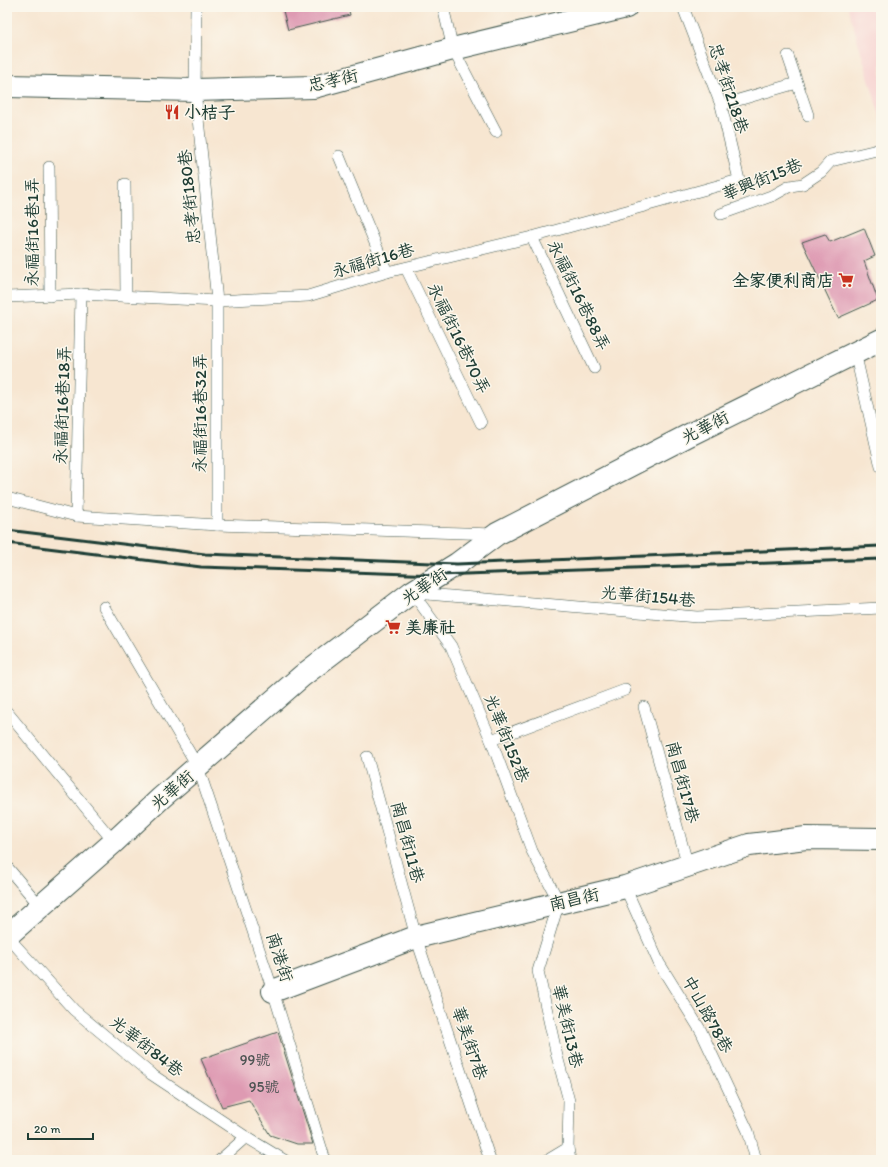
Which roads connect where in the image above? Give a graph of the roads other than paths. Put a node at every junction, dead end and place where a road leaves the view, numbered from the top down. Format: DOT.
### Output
graph roads {
  1 [pos="196,7"];
  2 [pos="443,7"];
  3 [pos="626,7"];
  4 [pos="683,7"];
  5 [pos="454,49"];
  6 [pos="788,56"];
  7 [pos="797,83"];
  8 [pos="7,86"];
  9 [pos="195,90"];
  10 [pos="721,105"];
  11 [pos="808,115"];
  12 [pos="496,132"];
  13 [pos="881,149"];
  14 [pos="339,156"];
  15 [pos="49,167"];
  16 [pos="739,180"];
  17 [pos="125,184"];
  18 [pos="721,214"];
  19 [pos="532,236"];
  20 [pos="406,268"];
  21 [pos="387,272"];
  22 [pos="82,294"];
  23 [pos="50,296"];
  24 [pos="126,296"];
  25 [pos="7,297"];
  26 [pos="217,301"];
  27 [pos="881,340"];
  28 [pos="855,352"];
  29 [pos="594,368"];
  30 [pos="481,423"];
  31 [pos="881,467"];
  32 [pos="7,498"];
  33 [pos="76,516"];
  34 [pos="217,525"];
  35 [pos="497,534"];
  36 [pos="412,592"];
  37 [pos="104,607"];
  38 [pos="881,608"];
  39 [pos="625,690"];
  40 [pos="644,708"];
  41 [pos="7,712"];
  42 [pos="491,740"];
  43 [pos="367,757"];
  44 [pos="198,767"];
  45 [pos="881,840"];
  46 [pos="114,842"];
  47 [pos="688,866"];
  48 [pos="7,867"];
  49 [pos="625,887"];
  50 [pos="559,902"];
  51 [pos="40,906"];
  52 [pos="7,936"];
  53 [pos="416,937"];
  54 [pos="273,991"];
  55 [pos="246,1137"];
  56 [pos="568,1148"];
  57 [pos="220,1160"];
  58 [pos="284,1160"];
  59 [pos="325,1160"];
  60 [pos="490,1160"];
  61 [pos="548,1160"];
  62 [pos="570,1160"];
  63 [pos="756,1160"];
  1 -- 9 [label="lane, 忠孝街180巷"];
  2 -- 5 [label="lane"];
  3 -- 5 [label="street, 忠孝街"];
  4 -- 10 [label="lane, 忠孝街218巷"];
  5 -- 9 [label="street, 忠孝街"];
  5 -- 12 [label="lane"];
  6 -- 7 [label="lane"];
  7 -- 10 [label="lane"];
  7 -- 11 [label="lane"];
  8 -- 9 [label="street, 忠孝街"];
  9 -- 26 [label="lane, 忠孝街180巷"];
  10 -- 16 [label="lane, 忠孝街218巷"];
  13 -- 18 [label="lane, 華興街15巷"];
  14 -- 21 [label="lane"];
  15 -- 23 [label="lane, 永福街16巷1弄"];
  16 -- 19 [label="lane, 永福街16巷"];
  17 -- 24 [label="lane"];
  19 -- 20 [label="lane, 永福街16巷"];
  19 -- 29 [label="lane, 永福街16巷88弄"];
  20 -- 21 [label="lane, 永福街16巷"];
  20 -- 30 [label="lane, 永福街16巷70弄"];
  21 -- 26 [label="lane, 永福街16巷"];
  22 -- 23 [label="lane, 永福街16巷"];
  22 -- 24 [label="lane, 永福街16巷"];
  22 -- 33 [label="lane, 永福街16巷18弄"];
  23 -- 25 [label="lane, 永福街16巷"];
  24 -- 26 [label="lane, 永福街16巷"];
  26 -- 34 [label="lane, 永福街16巷32弄"];
  27 -- 28 [label="street, 光華街"];
  28 -- 31 [label="lane"];
  28 -- 35 [label="street, 光華街"];
  32 -- 33 [label="lane"];
  33 -- 34 [label="lane"];
  34 -- 35 [label="lane"];
  35 -- 36 [label="street, 光華街"];
  36 -- 38 [label="lane, 光華街154巷"];
  36 -- 42 [label="lane, 光華街152巷"];
  36 -- 44 [label="street, 光華街"];
  37 -- 44 [label="lane, 南港街"];
  39 -- 42 [label="lane"];
  40 -- 47 [label="lane, 南昌街17巷"];
  41 -- 46 [label="lane"];
  42 -- 50 [label="lane, 光華街152巷"];
  43 -- 53 [label="lane, 南昌街11巷"];
  44 -- 46 [label="street, 光華街"];
  44 -- 54 [label="lane, 南港街"];
  45 -- 47 [label="street, 南昌街"];
  46 -- 51 [label="street, 光華街"];
  47 -- 49 [label="street, 南昌街"];
  48 -- 51 [label="lane"];
  49 -- 50 [label="street, 南昌街"];
  49 -- 63 [label="lane, 中山路78巷"];
  50 -- 53 [label="street, 南昌街"];
  50 -- 56 [label="lane, 華美街13巷"];
  51 -- 52 [label="street, 光華街"];
  52 -- 55 [label="lane, 光華街84巷"];
  53 -- 54 [label="street, 南昌街"];
  53 -- 60 [label="lane, 華美街7巷"];
  54 -- 59 [label="lane, 南港街"];
  55 -- 57 [label="lane"];
  55 -- 58 [label="lane, 光華街84巷"];
  56 -- 61 [label="lane"];
  56 -- 62 [label="lane, 華美街13巷"];
}
